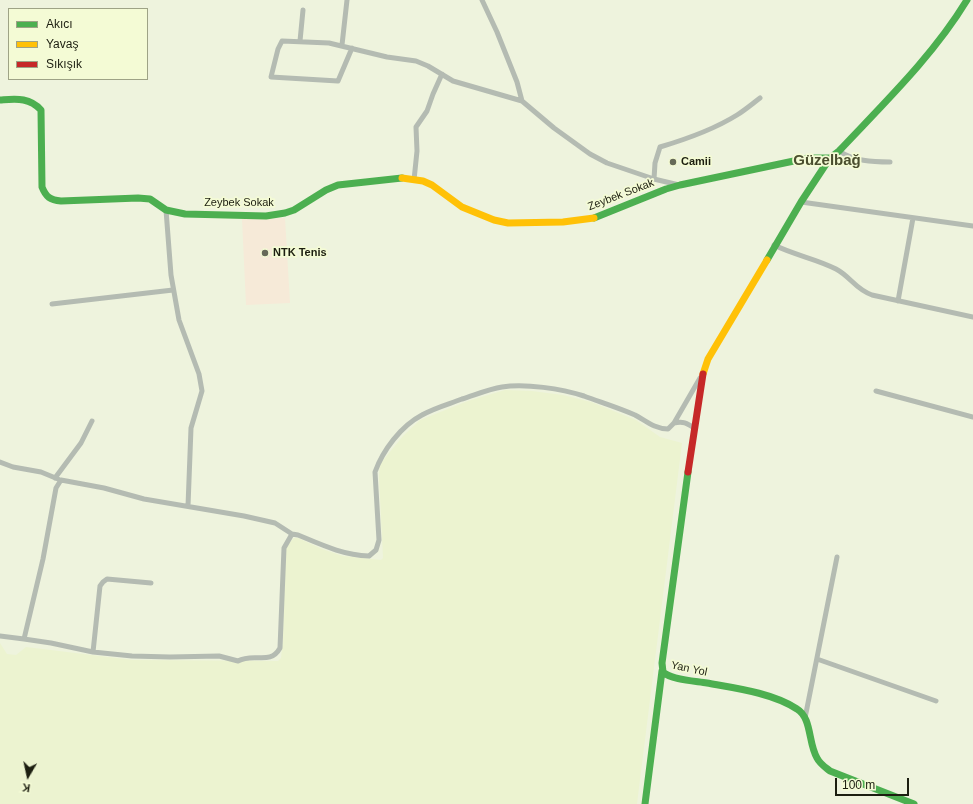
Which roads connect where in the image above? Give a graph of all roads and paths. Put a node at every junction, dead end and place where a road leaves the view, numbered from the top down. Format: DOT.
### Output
graph roads {
  1 [pos="347,0"];
  2 [pos="482,0"];
  3 [pos="968,0"];
  4 [pos="303,10"];
  5 [pos="300,41"];
  6 [pos="342,45"];
  7 [pos="352,48"];
  8 [pos="442,74"];
  9 [pos="760,98"];
  10 [pos="0,100"];
  11 [pos="522,102"];
  12 [pos="839,151"];
  13 [pos="830,158"];
  14 [pos="890,162"];
  15 [pos="654,179"];
  16 [pos="414,180"];
  17 [pos="680,185"];
  18 [pos="800,202"];
  19 [pos="166,210"];
  20 [pos="913,218"];
  21 [pos="973,226"];
  22 [pos="774,246"];
  23 [pos="173,290"];
  24 [pos="898,301"];
  25 [pos="52,304"];
  26 [pos="973,317"];
  27 [pos="702,376"];
  28 [pos="876,391"];
  29 [pos="973,417"];
  30 [pos="92,422"];
  31 [pos="674,423"];
  32 [pos="694,428"];
  33 [pos="0,462"];
  34 [pos="55,478"];
  35 [pos="61,480"];
  36 [pos="188,506"];
  37 [pos="292,534"];
  38 [pos="837,557"];
  39 [pos="151,583"];
  40 [pos="0,636"];
  41 [pos="24,639"];
  42 [pos="92,652"];
  43 [pos="817,659"];
  44 [pos="662,671"];
  45 [pos="936,701"];
  46 [pos="806,718"];
  47 [pos="909,803"];
  48 [pos="645,804"];
  1 -- 6 [label="street"];
  2 -- 11 [label="street"];
  3 -- 12 [label="street, Yan Yol"];
  4 -- 5 [label="street"];
  5 -- 6 [label="street"];
  5 -- 7 [label="street"];
  6 -- 7 [label="street"];
  7 -- 8 [label="street"];
  8 -- 11 [label="street"];
  8 -- 16 [label="street"];
  9 -- 15 [label="street"];
  10 -- 19 [label="street, Zeybek Sokak"];
  11 -- 15 [label="street"];
  12 -- 13 [label="street, Yan Yol"];
  12 -- 14 [label="street"];
  13 -- 17 [label="street, Zeybek Sokak"];
  13 -- 18 [label="street, Yan Yol"];
  15 -- 17 [label="street"];
  16 -- 17 [label="street, Zeybek Sokak"];
  16 -- 19 [label="street, Zeybek Sokak"];
  18 -- 20 [label="street"];
  18 -- 22 [label="street, Yan Yol"];
  19 -- 23 [label="street"];
  20 -- 21 [label="street"];
  20 -- 24 [label="street"];
  22 -- 24 [label="street"];
  22 -- 27 [label="street, Yan Yol"];
  23 -- 25 [label="street"];
  23 -- 36 [label="street"];
  24 -- 26 [label="street"];
  27 -- 31 [label="street"];
  27 -- 32 [label="street, Yan Yol"];
  28 -- 29 [label="street"];
  30 -- 34 [label="street"];
  31 -- 32 [label="street"];
  31 -- 37 [label="street"];
  32 -- 44 [label="street, Yan Yol"];
  33 -- 34 [label="street"];
  34 -- 35 [label="street"];
  35 -- 36 [label="street"];
  35 -- 41 [label="street"];
  36 -- 37 [label="street"];
  37 -- 42 [label="street"];
  38 -- 43 [label="street"];
  39 -- 42 [label="street"];
  40 -- 41 [label="street"];
  41 -- 42 [label="street"];
  43 -- 45 [label="street"];
  43 -- 46 [label="street"];
  44 -- 46 [label="street, Yan Yol"];
  44 -- 48 [label="street"];
  46 -- 47 [label="street"];
}
